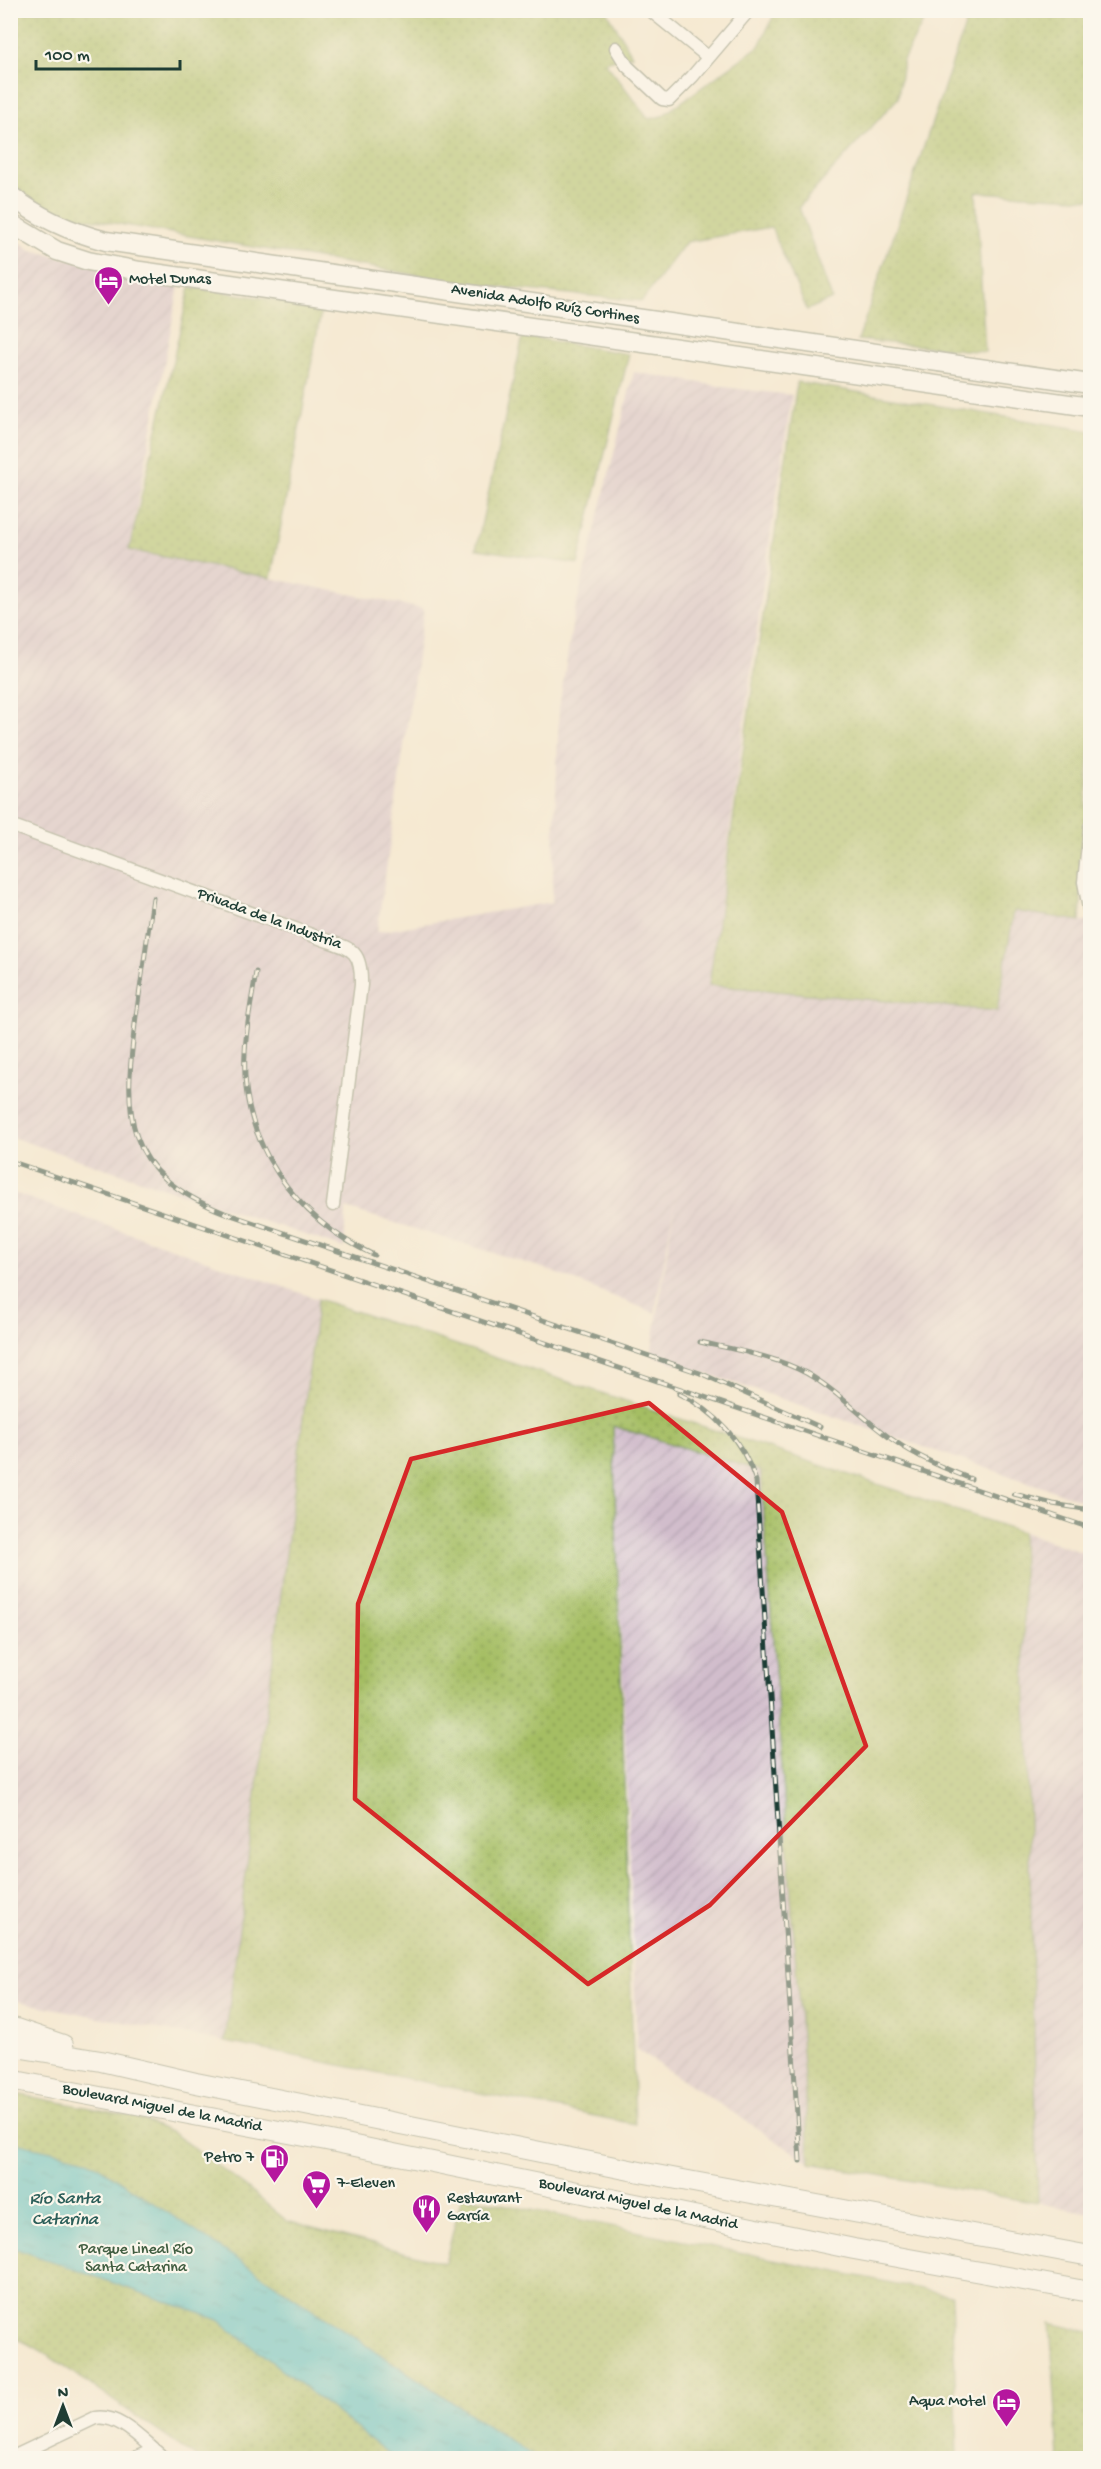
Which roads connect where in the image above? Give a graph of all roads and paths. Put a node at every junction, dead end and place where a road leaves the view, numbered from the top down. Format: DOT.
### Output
graph roads {
  1 [pos="650,10"];
  2 [pos="744,12"];
  3 [pos="616,48"];
  4 [pos="708,57"];
  5 [pos="10,195"];
  6 [pos="10,223"];
  7 [pos="1090,384"];
  8 [pos="1090,407"];
  9 [pos="10,825"];
  10 [pos="1090,826"];
  11 [pos="1090,841"];
  12 [pos="1090,907"];
  13 [pos="333,1205"];
  14 [pos="10,2027"];
  15 [pos="10,2046"];
  16 [pos="101,2061"];
  17 [pos="10,2079"];
  18 [pos="42,2086"];
  19 [pos="10,2091"];
  20 [pos="1090,2256"];
  21 [pos="1090,2292"];
  22 [pos="153,2450"];
  23 [pos="11,2458"];
  24 [pos="135,2458"];
  25 [pos="164,2458"];
  1 -- 4 [label="street"];
  2 -- 4 [label="street"];
  3 -- 4 [label="street"];
  5 -- 7 [label="main road, Avenida Adolfo Ruíz Cortines"];
  6 -- 8 [label="main road, Avenida Adolfo Ruíz Cortines"];
  9 -- 13 [label="street, Privada de la Industria"];
  10 -- 11 [label="street"];
  11 -- 12 [label="street"];
  14 -- 16 [label="highway"];
  15 -- 16 [label="highway, Boulevard Miguel de la Madrid"];
  16 -- 20 [label="highway, Boulevard Miguel de la Madrid"];
  17 -- 18 [label="highway, Boulevard Miguel de la Madrid"];
  18 -- 19 [label="highway"];
  18 -- 21 [label="highway, Boulevard Miguel de la Madrid"];
  22 -- 23 [label="street"];
  22 -- 24 [label="street"];
  22 -- 25 [label="street"];
}
